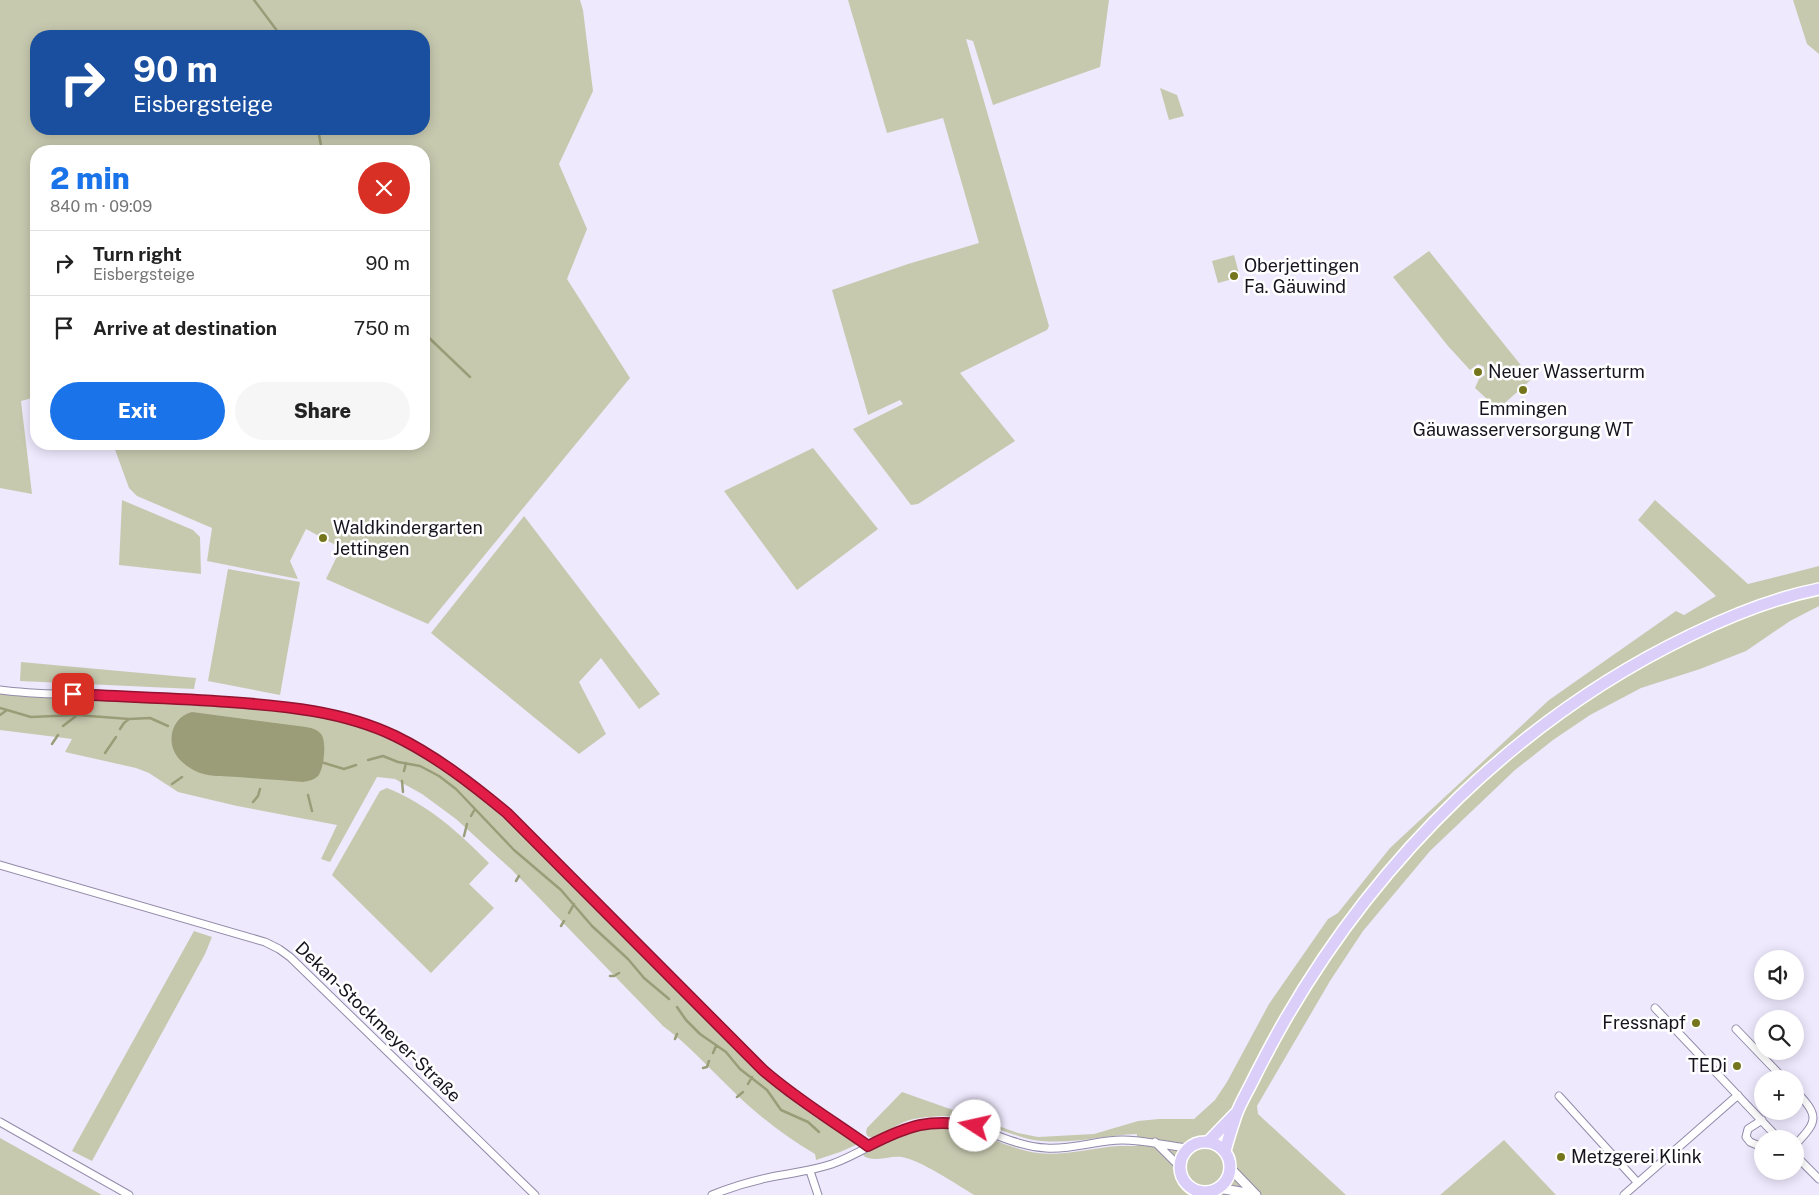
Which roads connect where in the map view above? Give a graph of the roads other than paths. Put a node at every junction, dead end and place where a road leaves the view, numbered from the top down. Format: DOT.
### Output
graph roads {
  1 [pos="1819,589"];
  2 [pos="0,690"];
  3 [pos="0,865"];
  4 [pos="1655,1008"];
  5 [pos="1736,1029"];
  6 [pos="1775,1070"];
  7 [pos="1738,1095"];
  8 [pos="1559,1096"];
  9 [pos="1804,1100"];
  10 [pos="1754,1112"];
  11 [pos="1236,1113"];
  12 [pos="1762,1120"];
  13 [pos="0,1122"];
  14 [pos="1771,1130"];
  15 [pos="1804,1137"];
  16 [pos="1155,1142"];
  17 [pos="1208,1142"];
  18 [pos="1754,1144"];
  19 [pos="868,1146"];
  20 [pos="1189,1148"];
  21 [pos="1225,1152"];
  22 [pos="1804,1164"];
  23 [pos="1180,1167"];
  24 [pos="1230,1168"];
  25 [pos="810,1172"];
  26 [pos="1819,1180"];
  27 [pos="1638,1183"];
  28 [pos="1219,1188"];
  29 [pos="1186,1189"];
  30 [pos="1205,1194"];
  31 [pos="129,1195"];
  32 [pos="535,1195"];
  33 [pos="712,1195"];
  34 [pos="818,1195"];
  35 [pos="1256,1195"];
  36 [pos="1624,1195"];
  1 -- 11 [label="main road"];
  2 -- 19 [label="street"];
  3 -- 32 [label="street, Dekan-Stockmeyer-Straße"];
  4 -- 7 [label="street"];
  5 -- 6 [label="street"];
  7 -- 10 [label="street"];
  7 -- 27 [label="street"];
  8 -- 27 [label="street"];
  9 -- 15 [label="street"];
  11 -- 17 [label="main road"];
  11 -- 21 [label="main road"];
  12 -- 14 [label="street"];
  12 -- 18 [label="street"];
  13 -- 31 [label="street"];
  16 -- 19 [label="street"];
  16 -- 20 [label="street"];
  16 -- 23 [label="street"];
  17 -- 20 [label="main road"];
  17 -- 21 [label="main road"];
  19 -- 25 [label="street"];
  20 -- 23 [label="main road"];
  21 -- 24 [label="main road"];
  22 -- 26 [label="street"];
  23 -- 29 [label="main road"];
  24 -- 28 [label="main road"];
  24 -- 35 [label="street"];
  25 -- 33 [label="street"];
  25 -- 34 [label="street"];
  27 -- 36 [label="street"];
  28 -- 30 [label="main road"];
  28 -- 35 [label="street"];
  29 -- 30 [label="main road"];
}
